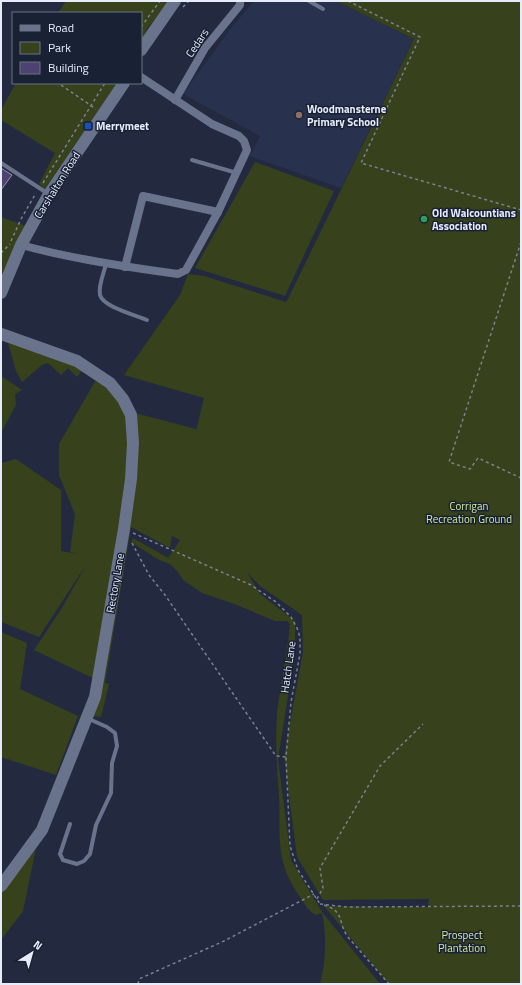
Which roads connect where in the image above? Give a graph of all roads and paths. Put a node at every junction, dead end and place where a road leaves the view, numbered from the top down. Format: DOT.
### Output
graph roads {
  1 [pos="160,1"];
  2 [pos="175,1"];
  3 [pos="240,1"];
  4 [pos="309,1"];
  5 [pos="348,1"];
  6 [pos="323,9"];
  7 [pos="142,26"];
  8 [pos="142,49"];
  9 [pos="142,78"];
  10 [pos="104,84"];
  11 [pos="123,84"];
  12 [pos="62,85"];
  13 [pos="175,100"];
  14 [pos="91,105"];
  15 [pos="104,114"];
  16 [pos="192,160"];
  17 [pos="1,163"];
  18 [pos="237,174"];
  19 [pos="44,191"];
  20 [pos="521,210"];
  21 [pos="218,212"];
  22 [pos="521,242"];
  23 [pos="21,245"];
  24 [pos="1,253"];
  25 [pos="106,263"];
  26 [pos="125,267"];
  27 [pos="1,293"];
  28 [pos="147,320"];
  29 [pos="1,334"];
  30 [pos="521,478"];
  31 [pos="130,536"];
  32 [pos="131,542"];
  33 [pos="86,718"];
  34 [pos="423,724"];
  35 [pos="286,757"];
  36 [pos="70,824"];
  37 [pos="1,886"];
  38 [pos="314,894"];
  39 [pos="317,899"];
  40 [pos="320,904"];
  41 [pos="521,906"];
  42 [pos="138,984"];
  43 [pos="389,984"];
  1 -- 7 [label="path"];
  2 -- 8 [label="main road"];
  3 -- 13 [label="street, Cedars"];
  4 -- 6 [label="lane"];
  5 -- 20 [label="path"];
  9 -- 13 [label="street"];
  10 -- 14 [label="path"];
  11 -- 15 [label="main road, Carshalton Road"];
  12 -- 14 [label="path"];
  13 -- 18 [label="street"];
  14 -- 15 [label="path"];
  14 -- 19 [label="path"];
  15 -- 19 [label="main road, Carshalton Road"];
  16 -- 18 [label="lane"];
  17 -- 19 [label="lane"];
  18 -- 21 [label="street"];
  19 -- 23 [label="main road, Carshalton Road"];
  19 -- 24 [label="path"];
  21 -- 26 [label="street"];
  21 -- 26 [label="street"];
  22 -- 30 [label="path"];
  23 -- 25 [label="street"];
  23 -- 27 [label="main road, Carshalton Road"];
  25 -- 26 [label="street"];
  25 -- 28 [label="lane"];
  29 -- 33 [label="main road, Rectory Lane"];
  31 -- 35 [label="path, Hatch Lane"];
  32 -- 35 [label="path"];
  33 -- 36 [label="lane"];
  33 -- 37 [label="main road, Rectory Lane"];
  34 -- 39 [label="path"];
  35 -- 38 [label="path, Hatch Lane"];
  38 -- 39 [label="path, Hatch Lane"];
  38 -- 42 [label="path"];
  39 -- 40 [label="path, Hatch Lane"];
  40 -- 41 [label="path"];
  40 -- 43 [label="path"];
}
